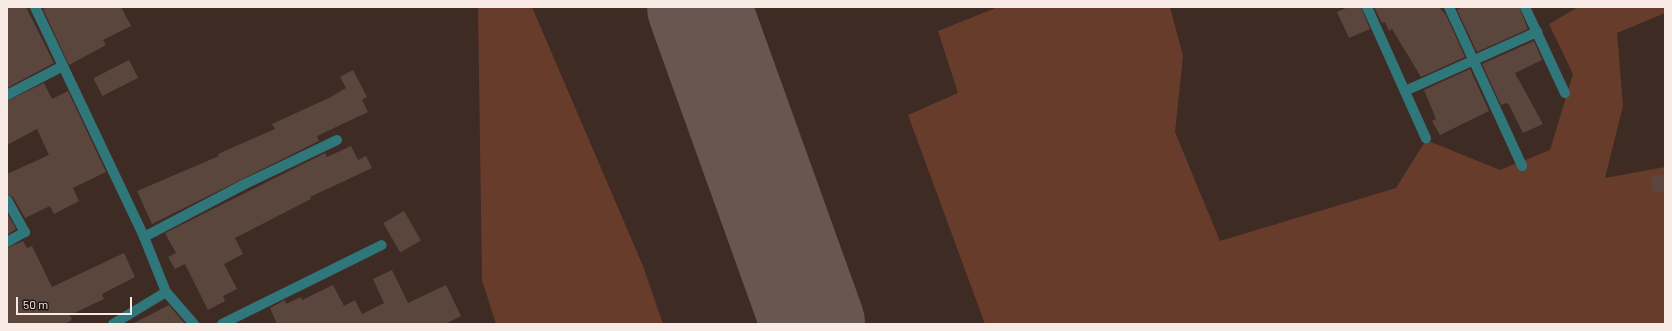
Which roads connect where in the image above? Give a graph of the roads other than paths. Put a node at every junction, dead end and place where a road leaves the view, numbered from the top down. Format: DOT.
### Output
graph roads {
  1 [pos="34,7"];
  2 [pos="1367,7"];
  3 [pos="1449,7"];
  4 [pos="1525,7"];
  5 [pos="1537,32"];
  6 [pos="1474,61"];
  7 [pos="63,66"];
  8 [pos="1405,91"];
  9 [pos="1565,93"];
  10 [pos="7,95"];
  11 [pos="1426,138"];
  12 [pos="337,140"];
  13 [pos="1522,166"];
  14 [pos="7,200"];
  15 [pos="144,237"];
  16 [pos="7,242"];
  17 [pos="382,245"];
  18 [pos="166,292"];
  19 [pos="127,321"];
  20 [pos="113,324"];
  21 [pos="194,324"];
  22 [pos="222,324"];
  1 -- 7 [label="street"];
  2 -- 8 [label="street"];
  3 -- 6 [label="street"];
  4 -- 5 [label="street"];
  5 -- 6 [label="street"];
  5 -- 9 [label="street"];
  6 -- 8 [label="street"];
  6 -- 13 [label="street"];
  7 -- 10 [label="street"];
  7 -- 15 [label="street"];
  8 -- 11 [label="street"];
  12 -- 15 [label="street"];
  14 -- 16 [label="street"];
  15 -- 18 [label="street"];
  17 -- 22 [label="street"];
  18 -- 19 [label="street"];
  18 -- 21 [label="street"];
  19 -- 20 [label="street"];
}
